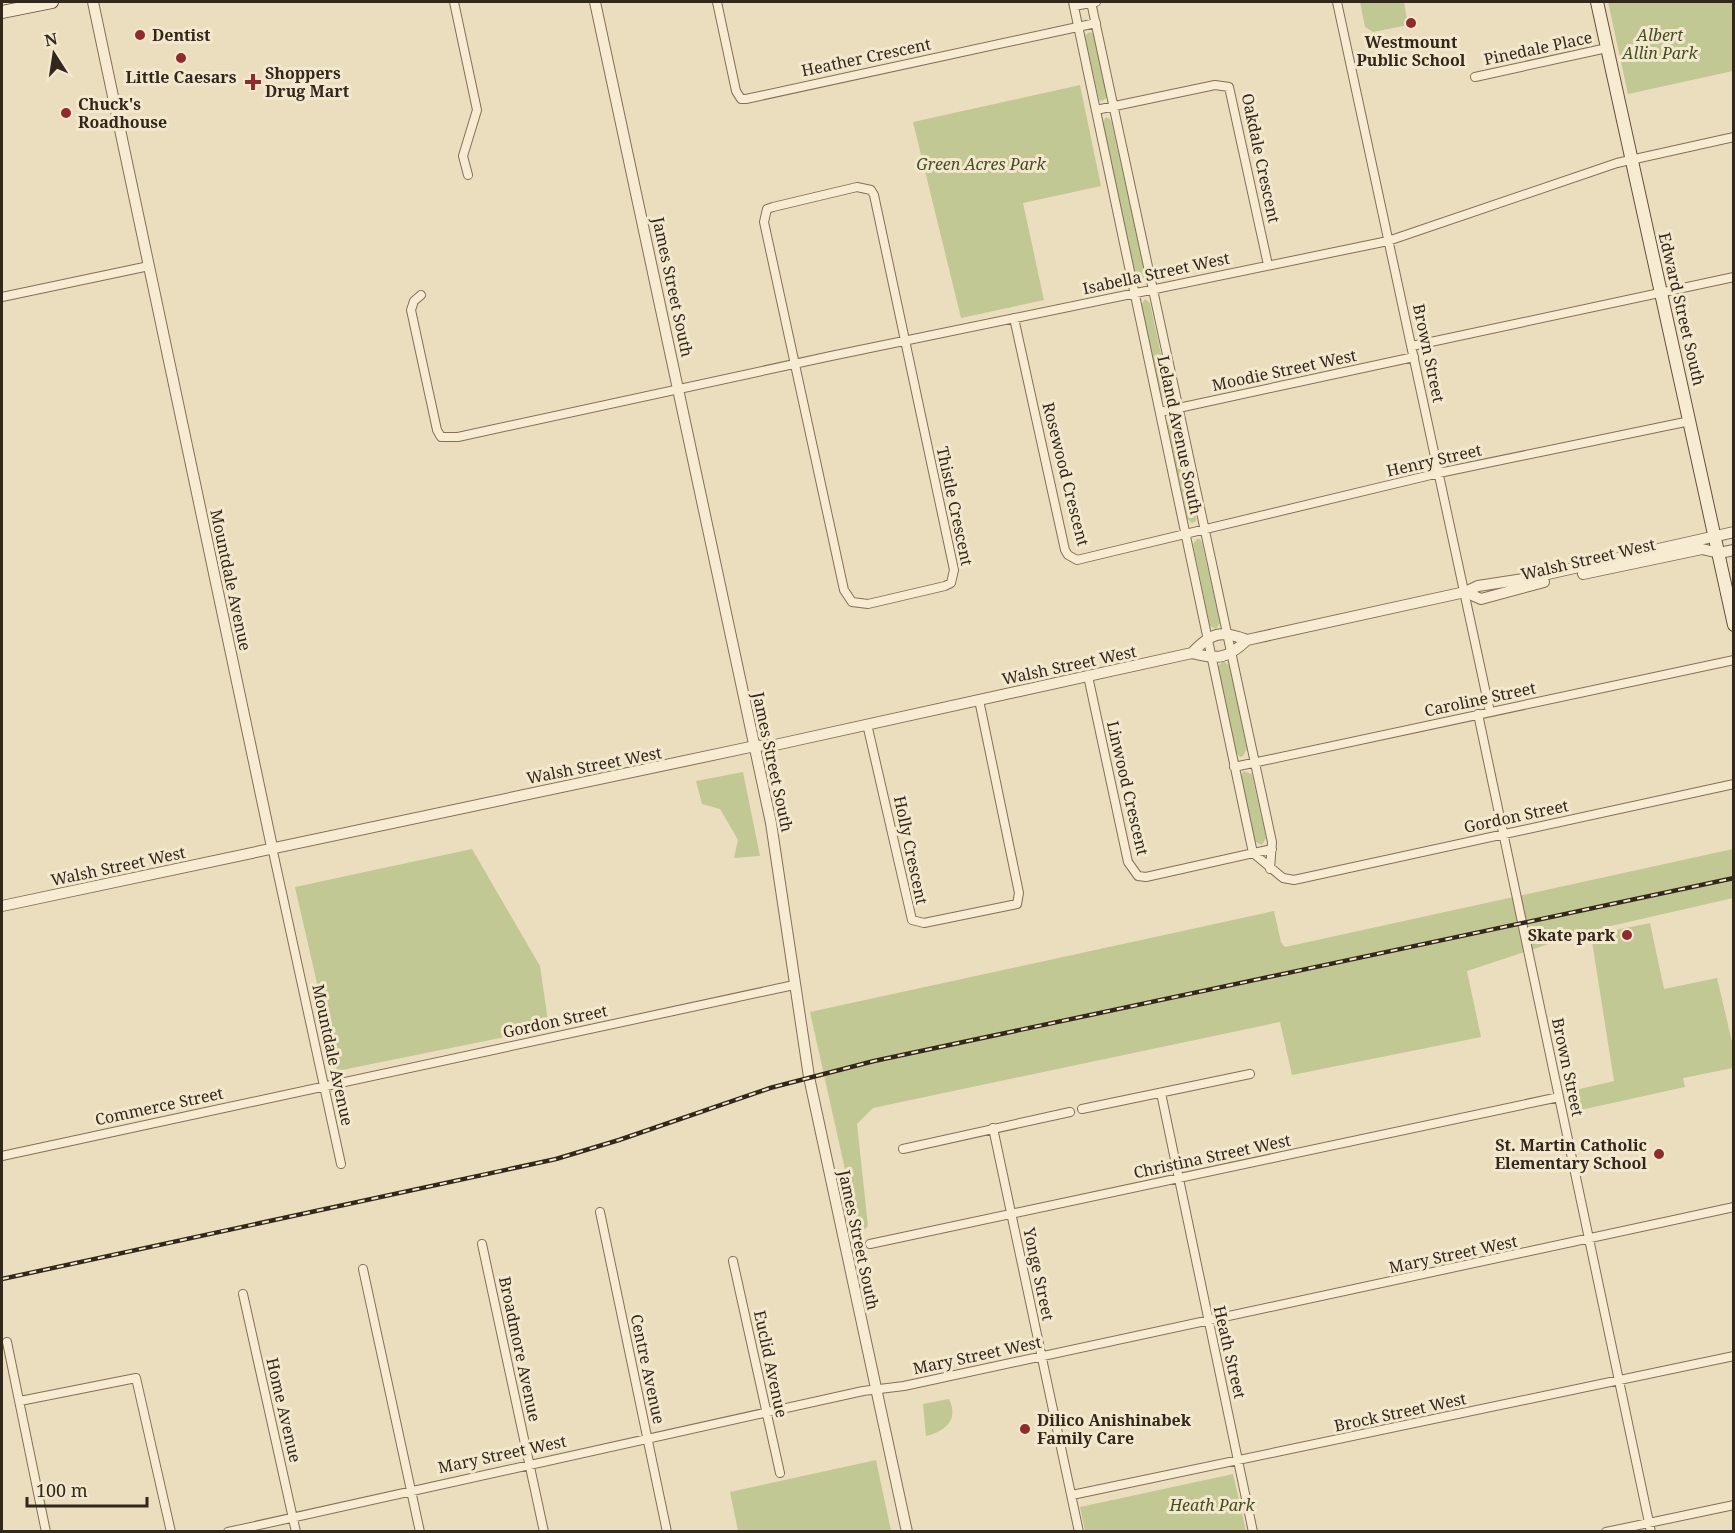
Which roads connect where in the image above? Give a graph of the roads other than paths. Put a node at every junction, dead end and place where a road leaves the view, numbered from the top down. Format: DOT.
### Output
graph roads {
  1 [pos="52,2"];
  2 [pos="93,2"];
  3 [pos="454,2"];
  4 [pos="595,2"];
  5 [pos="717,2"];
  6 [pos="1093,2"];
  7 [pos="1337,2"];
  8 [pos="1597,2"];
  9 [pos="1073,4"];
  10 [pos="2,12"];
  11 [pos="1096,22"];
  12 [pos="1078,27"];
  13 [pos="1607,48"];
  14 [pos="1475,77"];
  15 [pos="1114,106"];
  16 [pos="1096,110"];
  17 [pos="1734,137"];
  18 [pos="1631,159"];
  19 [pos="468,175"];
  20 [pos="1388,241"];
  21 [pos="1268,265"];
  22 [pos="148,266"];
  23 [pos="1734,277"];
  24 [pos="1152,289"];
  25 [pos="1134,292"];
  26 [pos="1661,292"];
  27 [pos="421,295"];
  28 [pos="2,297"];
  29 [pos="1014,318"];
  30 [pos="905,341"];
  31 [pos="1412,346"];
  32 [pos="1414,357"];
  33 [pos="794,364"];
  34 [pos="679,389"];
  35 [pos="1178,408"];
  36 [pos="1160,412"];
  37 [pos="1690,422"];
  38 [pos="1439,473"];
  39 [pos="1203,528"];
  40 [pos="1734,532"];
  41 [pos="1186,536"];
  42 [pos="1716,538"];
  43 [pos="1734,550"];
  44 [pos="1719,553"];
  45 [pos="1465,591"];
  46 [pos="1734,625"];
  47 [pos="1227,633"];
  48 [pos="1207,637"];
  49 [pos="1247,640"];
  50 [pos="1192,653"];
  51 [pos="1232,654"];
  52 [pos="1212,658"];
  53 [pos="1734,660"];
  54 [pos="1088,676"];
  55 [pos="979,700"];
  56 [pos="1490,712"];
  57 [pos="1478,714"];
  58 [pos="867,724"];
  59 [pos="755,746"];
  60 [pos="1255,762"];
  61 [pos="1234,767"];
  62 [pos="1734,784"];
  63 [pos="1502,834"];
  64 [pos="272,847"];
  65 [pos="1272,849"];
  66 [pos="1253,853"];
  67 [pos="1270,869"];
  68 [pos="2,906"];
  69 [pos="794,985"];
  70 [pos="1250,1074"];
  71 [pos="323,1085"];
  72 [pos="1161,1093"];
  73 [pos="1559,1096"];
  74 [pos="1082,1109"];
  75 [pos="1070,1112"];
  76 [pos="993,1128"];
  77 [pos="903,1149"];
  78 [pos="2,1156"];
  79 [pos="341,1164"];
  80 [pos="1179,1178"];
  81 [pos="1734,1207"];
  82 [pos="600,1212"];
  83 [pos="1012,1214"];
  84 [pos="1590,1239"];
  85 [pos="482,1244"];
  86 [pos="870,1244"];
  87 [pos="733,1262"];
  88 [pos="363,1269"];
  89 [pos="243,1294"];
  90 [pos="1207,1321"];
  91 [pos="7,1342"];
  92 [pos="1041,1356"];
  93 [pos="1734,1356"];
  94 [pos="1619,1380"];
  95 [pos="876,1388"];
  96 [pos="20,1401"];
  97 [pos="767,1412"];
  98 [pos="647,1438"];
  99 [pos="1239,1461"];
  100 [pos="529,1463"];
  101 [pos="780,1473"];
  102 [pos="411,1489"];
  103 [pos="1072,1496"];
  104 [pos="1734,1505"];
  105 [pos="293,1517"];
  106 [pos="1650,1527"];
  107 [pos="46,1532"];
  108 [pos="171,1532"];
  109 [pos="228,1532"];
  110 [pos="296,1532"];
  111 [pos="420,1532"];
  112 [pos="544,1532"];
  113 [pos="668,1532"];
  114 [pos="907,1532"];
  115 [pos="1079,1532"];
  116 [pos="1254,1532"];
  117 [pos="1606,1532"];
  1 -- 10 [label="main road"];
  2 -- 22 [label="street, Mountdale Avenue"];
  3 -- 19 [label="street"];
  4 -- 34 [label="street, James Street South"];
  5 -- 12 [label="street, Heather Crescent"];
  6 -- 9 [label="street"];
  6 -- 11 [label="street, Leland Avenue South"];
  7 -- 20 [label="street, Brown Street"];
  8 -- 13 [label="main road, Edward Street South"];
  9 -- 12 [label="street, Leland Avenue South"];
  11 -- 12 [label="street, Heather Crescent"];
  11 -- 15 [label="street, Leland Avenue South"];
  12 -- 16 [label="street, Leland Avenue South"];
  13 -- 14 [label="street, Pinedale Place"];
  13 -- 18 [label="main road, Edward Street South"];
  15 -- 16 [label="street, Oakdale Crescent"];
  15 -- 21 [label="street, Oakdale Crescent"];
  15 -- 24 [label="street, Leland Avenue South"];
  16 -- 25 [label="street, Leland Avenue South"];
  17 -- 18 [label="street, Isabella Street West"];
  18 -- 20 [label="street, Isabella Street West"];
  18 -- 26 [label="main road, Edward Street South"];
  20 -- 21 [label="street, Isabella Street West"];
  20 -- 31 [label="street, Brown Street"];
  21 -- 24 [label="street, Isabella Street West"];
  22 -- 28 [label="street"];
  22 -- 64 [label="street, Mountdale Avenue"];
  23 -- 26 [label="street"];
  24 -- 25 [label="street, Isabella Street West"];
  24 -- 35 [label="street, Leland Avenue South"];
  25 -- 29 [label="street, Isabella Street West"];
  25 -- 36 [label="street, Leland Avenue South"];
  26 -- 31 [label="street"];
  26 -- 37 [label="main road, Edward Street South"];
  27 -- 34 [label="street, Isabella Street West"];
  29 -- 30 [label="street, Isabella Street West"];
  29 -- 41 [label="street, Rosewood Crescent"];
  30 -- 33 [label="street, Isabella Street West"];
  30 -- 33 [label="street"];
  30 -- 33 [label="street, Thistle Crescent"];
  31 -- 32 [label="street, Brown Street"];
  32 -- 35 [label="street, Moodie Street West"];
  32 -- 38 [label="street, Brown Street"];
  33 -- 34 [label="street, Isabella Street West"];
  34 -- 59 [label="street, James Street South"];
  35 -- 36 [label="street, Moodie Street West"];
  35 -- 39 [label="street, Leland Avenue South"];
  36 -- 41 [label="street, Leland Avenue South"];
  37 -- 38 [label="street, Henry Street"];
  37 -- 42 [label="main road, Edward Street South"];
  38 -- 39 [label="street, Henry Street"];
  38 -- 45 [label="street, Brown Street"];
  39 -- 41 [label="street, Henry Street"];
  39 -- 47 [label="street, Leland Avenue South"];
  40 -- 42 [label="street, Walsh Street West"];
  41 -- 48 [label="street, Leland Avenue South"];
  42 -- 44 [label="main road, Edward Street South"];
  42 -- 45 [label="street, Walsh Street West"];
  43 -- 44 [label="street, Walsh Street West"];
  44 -- 45 [label="street, Walsh Street West"];
  44 -- 46 [label="main road, Edward Street South"];
  45 -- 49 [label="street, Walsh Street West"];
  45 -- 56 [label="street, Brown Street"];
  47 -- 48 [label="street"];
  47 -- 49 [label="street"];
  47 -- 51 [label="street, Leland Avenue South"];
  48 -- 50 [label="street"];
  48 -- 52 [label="street, Leland Avenue South"];
  49 -- 51 [label="street"];
  50 -- 52 [label="street, Walsh Street West"];
  50 -- 54 [label="street, Walsh Street West"];
  51 -- 52 [label="street, Walsh Street West"];
  51 -- 60 [label="street, Leland Avenue South"];
  52 -- 61 [label="street, Leland Avenue South"];
  53 -- 56 [label="street, Caroline Street"];
  54 -- 55 [label="street, Walsh Street West"];
  54 -- 66 [label="street, Linwood Crescent"];
  55 -- 58 [label="street, Walsh Street West"];
  55 -- 58 [label="street, Holly Crescent"];
  56 -- 57 [label="street, Caroline Street"];
  57 -- 60 [label="street, Caroline Street"];
  57 -- 63 [label="street, Brown Street"];
  58 -- 59 [label="street, Walsh Street West"];
  59 -- 64 [label="street, Walsh Street West"];
  59 -- 69 [label="street, James Street South"];
  60 -- 61 [label="street, Caroline Street"];
  60 -- 65 [label="street, Leland Avenue South"];
  61 -- 66 [label="street, Leland Avenue South"];
  62 -- 63 [label="street, Gordon Street"];
  63 -- 67 [label="street, Gordon Street"];
  63 -- 73 [label="street, Brown Street"];
  64 -- 68 [label="street, Walsh Street West"];
  64 -- 71 [label="street, Mountdale Avenue"];
  65 -- 66 [label="street, Linwood Crescent"];
  65 -- 67 [label="street, Leland Avenue South"];
  66 -- 67 [label="street"];
  69 -- 71 [label="street, Gordon Street"];
  69 -- 95 [label="street, James Street South"];
  70 -- 72 [label="street"];
  71 -- 78 [label="street, Commerce Street"];
  71 -- 79 [label="street, Mountdale Avenue"];
  72 -- 74 [label="street"];
  72 -- 80 [label="street, Heath Street"];
  73 -- 80 [label="street, Christina Street West"];
  73 -- 84 [label="street, Brown Street"];
  75 -- 76 [label="street"];
  76 -- 77 [label="street"];
  76 -- 83 [label="street, Yonge Street"];
  80 -- 83 [label="street, Christina Street West"];
  80 -- 90 [label="street, Heath Street"];
  81 -- 84 [label="street, Mary Street West"];
  82 -- 98 [label="street, Centre Avenue"];
  83 -- 86 [label="street, Christina Street West"];
  83 -- 92 [label="street, Yonge Street"];
  84 -- 90 [label="street, Mary Street West"];
  84 -- 94 [label="street, Brown Street"];
  85 -- 100 [label="street, Broadmore Avenue"];
  87 -- 97 [label="street, Euclid Avenue"];
  88 -- 102 [label="street"];
  89 -- 105 [label="street, Home Avenue"];
  90 -- 92 [label="street, Mary Street West"];
  90 -- 99 [label="street, Heath Street"];
  91 -- 96 [label="street"];
  92 -- 95 [label="street, Mary Street West"];
  92 -- 103 [label="street, Yonge Street"];
  93 -- 94 [label="street, Brock Street West"];
  94 -- 99 [label="street, Brock Street West"];
  94 -- 106 [label="street, Brown Street"];
  95 -- 97 [label="street, Mary Street West"];
  95 -- 114 [label="street, James Street South"];
  96 -- 107 [label="street"];
  96 -- 108 [label="street"];
  97 -- 98 [label="street, Mary Street West"];
  97 -- 101 [label="street, Euclid Avenue"];
  98 -- 100 [label="street, Mary Street West"];
  98 -- 113 [label="street, Centre Avenue"];
  99 -- 103 [label="street, Brock Street West"];
  99 -- 116 [label="street, Heath Street"];
  100 -- 102 [label="street, Mary Street West"];
  100 -- 112 [label="street, Broadmore Avenue"];
  102 -- 105 [label="street, Mary Street West"];
  102 -- 111 [label="street"];
  103 -- 115 [label="street, Yonge Street"];
  104 -- 106 [label="street"];
  105 -- 109 [label="street, Mary Street West"];
  105 -- 110 [label="street, Home Avenue"];
  106 -- 117 [label="street"];
}
